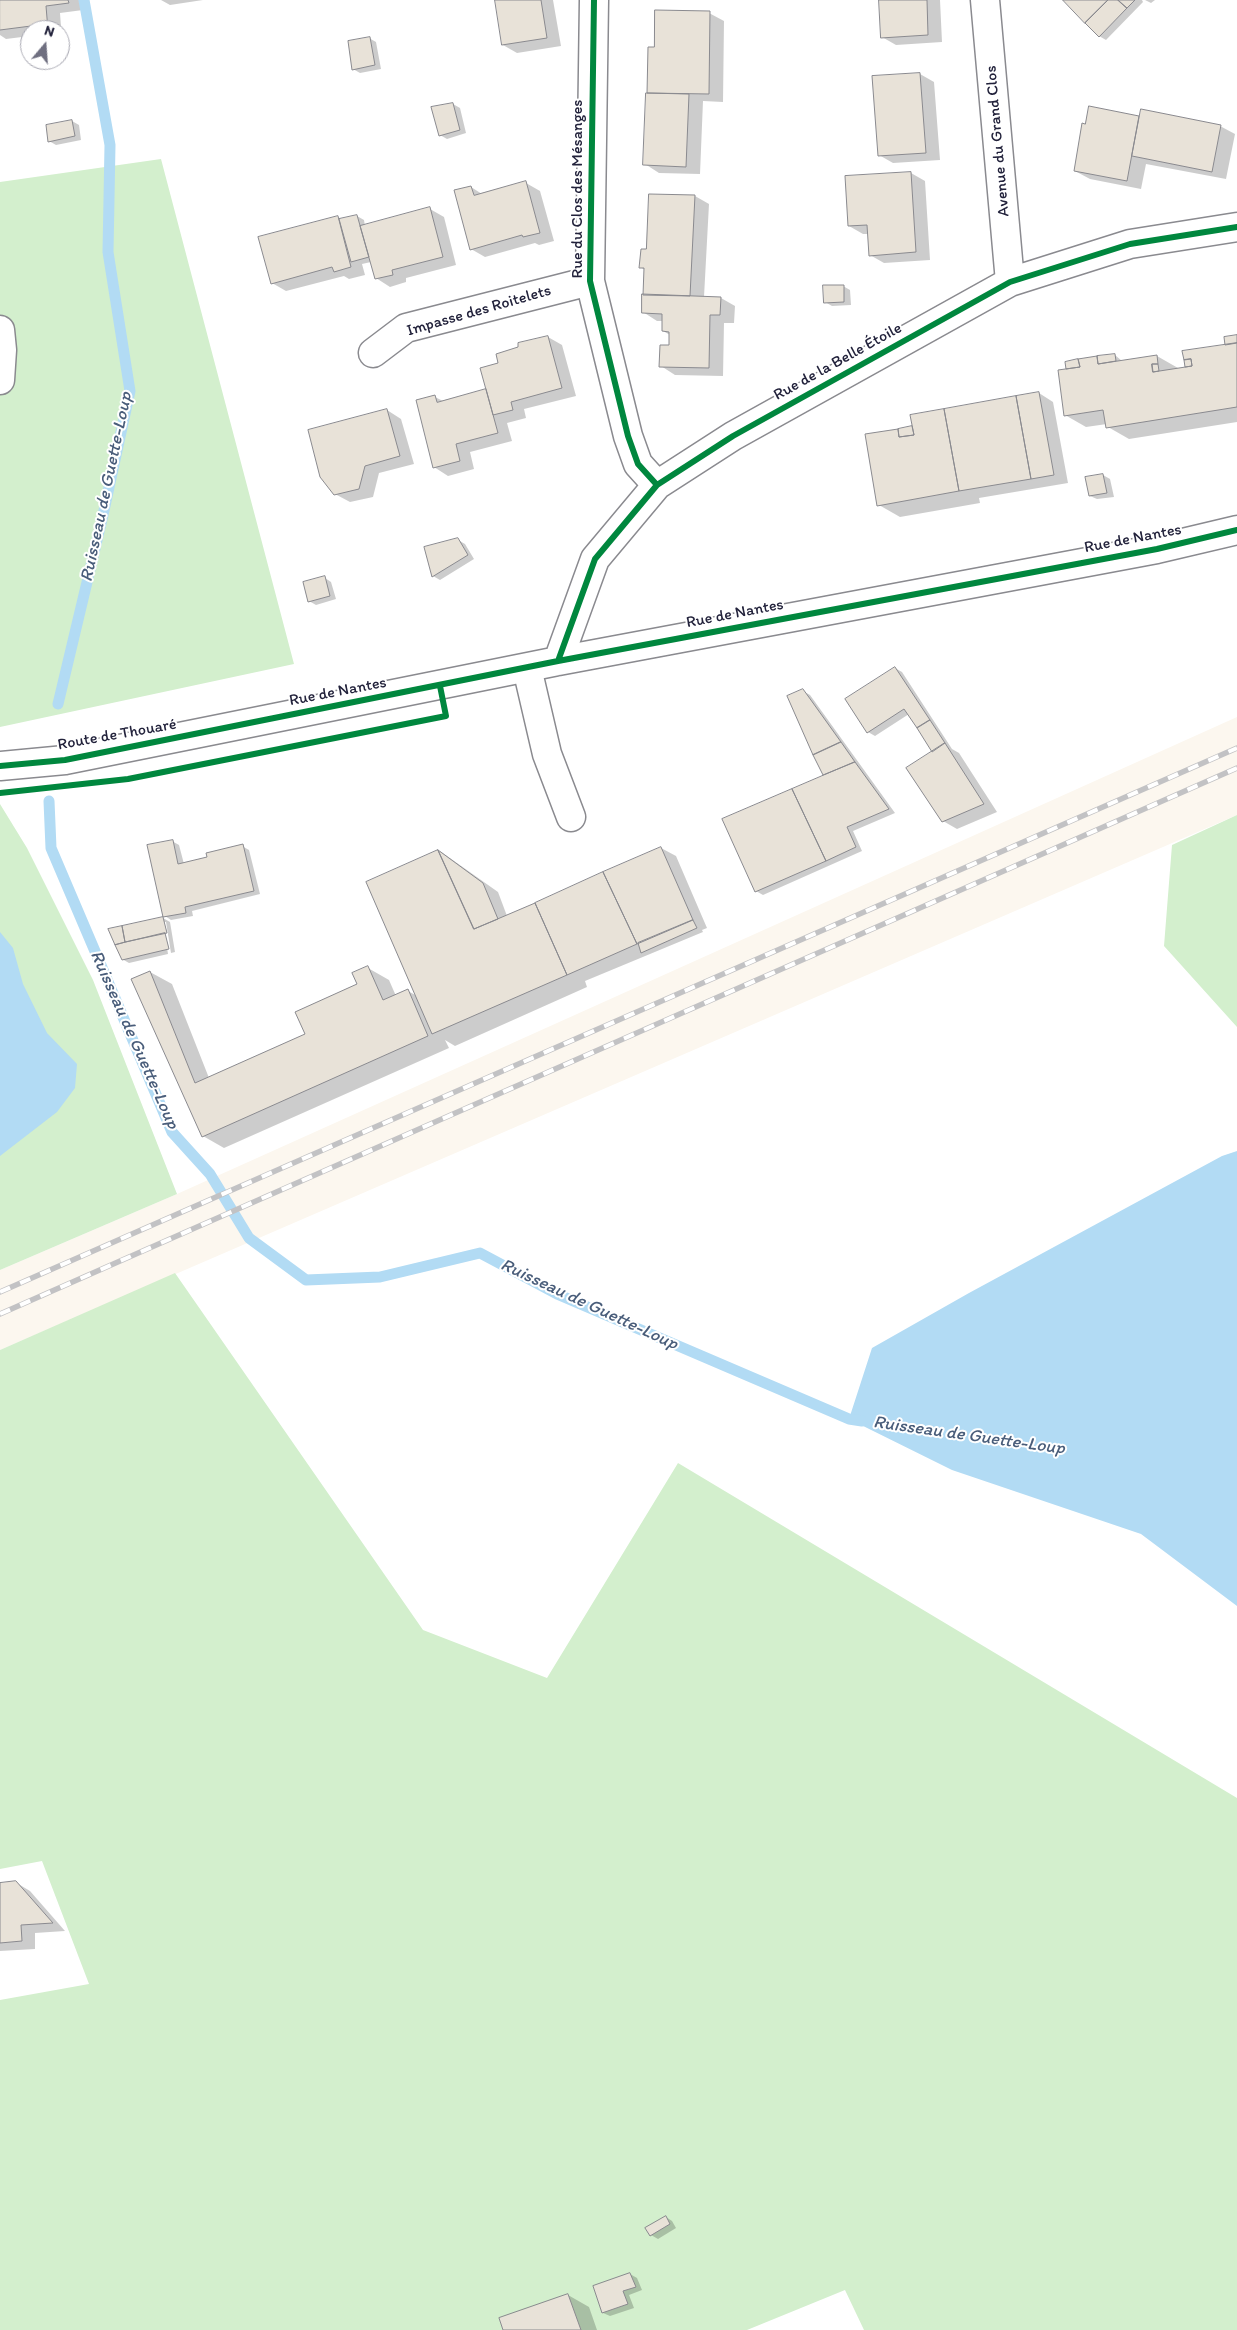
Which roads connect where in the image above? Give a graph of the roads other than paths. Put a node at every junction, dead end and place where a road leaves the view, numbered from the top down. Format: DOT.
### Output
graph roads {
  1 [pos="594,0"];
  2 [pos="986,0"];
  3 [pos="1237,227"];
  4 [pos="590,281"];
  5 [pos="1010,282"];
  6 [pos="0,330"];
  7 [pos="373,353"];
  8 [pos="0,380"];
  9 [pos="657,485"];
  10 [pos="1237,530"];
  11 [pos="558,662"];
  12 [pos="526,668"];
  13 [pos="239,726"];
  14 [pos="0,766"];
  15 [pos="571,817"];
  1 -- 4 [label="street, Rue du Clos des Mésanges"];
  2 -- 5 [label="street, Avenue du Grand Clos"];
  3 -- 5 [label="street, Rue de la Belle Étoile"];
  4 -- 7 [label="street, Impasse des Roitelets"];
  4 -- 9 [label="street, Rue du Clos des Mésanges"];
  5 -- 9 [label="street, Rue de la Belle Étoile"];
  6 -- 8 [label="street"];
  9 -- 11 [label="street, Rue de la Belle Étoile"];
  10 -- 11 [label="street, Rue de Nantes"];
  11 -- 12 [label="street, Rue de Nantes"];
  12 -- 13 [label="street, Rue de Nantes"];
  12 -- 15 [label="street"];
  13 -- 14 [label="street, Route de Thouaré"];
}
